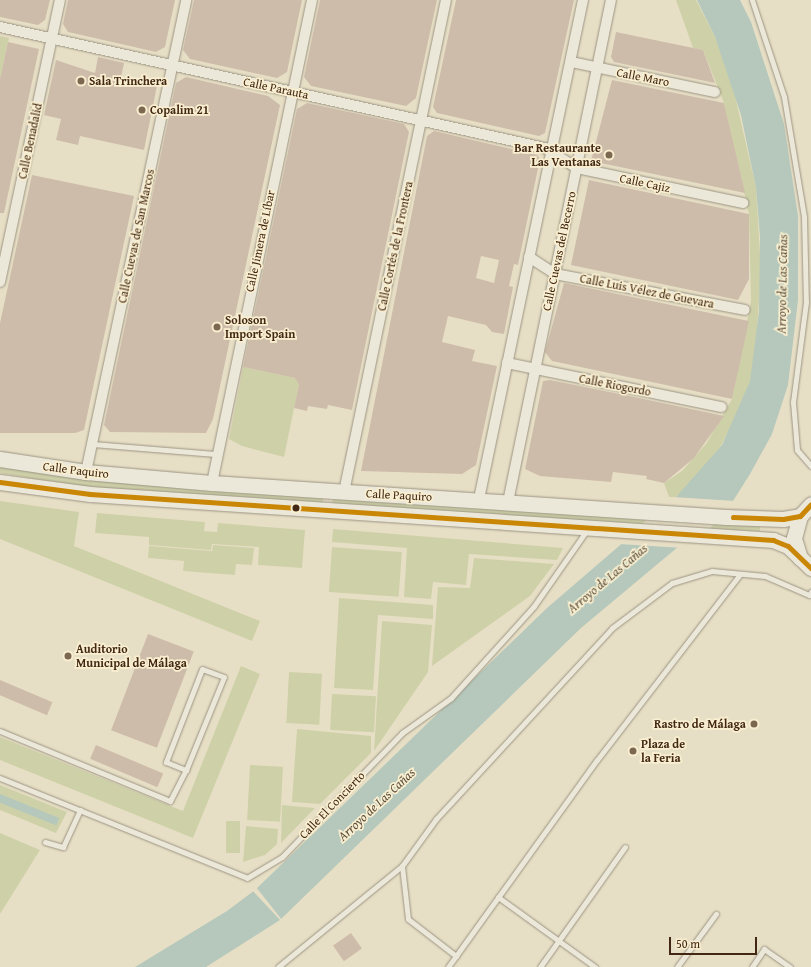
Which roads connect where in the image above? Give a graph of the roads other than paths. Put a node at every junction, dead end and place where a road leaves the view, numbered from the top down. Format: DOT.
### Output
graph roads {
  1 [pos="60,0"];
  2 [pos="186,0"];
  3 [pos="312,0"];
  4 [pos="446,0"];
  5 [pos="583,0"];
  6 [pos="610,0"];
  7 [pos="752,0"];
  8 [pos="0,27"];
  9 [pos="52,39"];
  10 [pos="571,62"];
  11 [pos="172,66"];
  12 [pos="597,68"];
  13 [pos="292,91"];
  14 [pos="715,92"];
  15 [pos="422,120"];
  16 [pos="552,152"];
  17 [pos="577,168"];
  18 [pos="743,203"];
  19 [pos="529,257"];
  20 [pos="555,274"];
  21 [pos="0,282"];
  22 [pos="745,310"];
  23 [pos="507,363"];
  24 [pos="535,370"];
  25 [pos="722,407"];
  26 [pos="92,444"];
  27 [pos="216,454"];
  28 [pos="0,459"];
  29 [pos="811,466"];
  30 [pos="86,472"];
  31 [pos="0,482"];
  32 [pos="212,483"];
  33 [pos="344,492"];
  34 [pos="479,499"];
  35 [pos="508,502"];
  36 [pos="811,504"];
  37 [pos="800,516"];
  38 [pos="588,528"];
  39 [pos="806,563"];
  40 [pos="740,574"];
  41 [pos="811,592"];
  42 [pos="0,731"];
  43 [pos="186,770"];
  44 [pos="0,778"];
  45 [pos="80,810"];
  46 [pos="45,842"];
  47 [pos="625,847"];
  48 [pos="402,866"];
  49 [pos="498,897"];
  50 [pos="716,914"];
  51 [pos="559,941"];
  52 [pos="456,956"];
  53 [pos="278,967"];
  54 [pos="448,967"];
  55 [pos="540,967"];
  56 [pos="595,967"];
  57 [pos="677,967"];
  58 [pos="752,967"];
  59 [pos="790,967"];
  1 -- 9 [label="street, Calle Benadalid"];
  2 -- 11 [label="street, Calle Cuevas de San Marcos"];
  3 -- 13 [label="street, Calle Jimera de Líbar"];
  4 -- 15 [label="street, Calle Cortés de la Frontera"];
  5 -- 10 [label="street"];
  6 -- 12 [label="street, Calle Cuevas del Becerro"];
  7 -- 29 [label="lane"];
  8 -- 9 [label="street, Calle Parauta"];
  9 -- 11 [label="street, Calle Parauta"];
  9 -- 21 [label="street, Calle Benadalid"];
  10 -- 12 [label="street, Calle Maro"];
  10 -- 16 [label="street"];
  11 -- 13 [label="street, Calle Parauta"];
  11 -- 26 [label="street, Calle Cuevas de San Marcos"];
  12 -- 14 [label="street, Calle Maro"];
  12 -- 17 [label="street, Calle Cuevas del Becerro"];
  13 -- 15 [label="street, Calle Parauta"];
  13 -- 27 [label="street, Calle Jimera de Líbar"];
  15 -- 16 [label="street, Calle Parauta"];
  15 -- 33 [label="street, Calle Cortés de la Frontera"];
  16 -- 17 [label="street, Calle Cajiz"];
  16 -- 19 [label="street"];
  17 -- 18 [label="street, Calle Cajiz"];
  17 -- 20 [label="street, Calle Cuevas del Becerro"];
  19 -- 20 [label="street, Calle Luis Vélez de Guevara"];
  19 -- 23 [label="street"];
  20 -- 22 [label="street, Calle Luis Vélez de Guevara"];
  20 -- 24 [label="street, Calle Cuevas del Becerro"];
  23 -- 24 [label="street, Calle Riogordo"];
  23 -- 34 [label="street"];
  24 -- 25 [label="street, Calle Riogordo"];
  24 -- 35 [label="street, Calle Cuevas del Becerro"];
  26 -- 27 [label="lane"];
  26 -- 30 [label="street, Calle Cuevas de San Marcos"];
  27 -- 32 [label="street, Calle Jimera de Líbar"];
  28 -- 30 [label="main road, Calle Paquiro"];
  30 -- 32 [label="main road, Calle Paquiro"];
  31 -- 38 [label="main road, Calle Paquiro"];
  32 -- 33 [label="main road, Calle Paquiro"];
  33 -- 34 [label="main road, Calle Paquiro"];
  34 -- 35 [label="main road, Calle Paquiro"];
  35 -- 37 [label="main road, Calle Paquiro"];
  36 -- 37 [label="main road"];
  37 -- 39 [label="main road"];
  38 -- 39 [label="main road, Calle Paquiro"];
  38 -- 45 [label="lane, Calle El Concierto"];
  40 -- 41 [label="lane"];
  40 -- 48 [label="lane"];
  40 -- 49 [label="lane"];
  42 -- 43 [label="lane"];
  43 -- 43 [label="lane"];
  44 -- 45 [label="lane, Calle El Concierto"];
  45 -- 46 [label="lane"];
  47 -- 51 [label="lane"];
  48 -- 52 [label="lane"];
  48 -- 53 [label="lane"];
  49 -- 51 [label="lane"];
  49 -- 52 [label="lane"];
  50 -- 57 [label="lane"];
  51 -- 55 [label="lane"];
  51 -- 56 [label="lane"];
  52 -- 54 [label="lane"];
  58 -- 59 [label="lane"];
}
